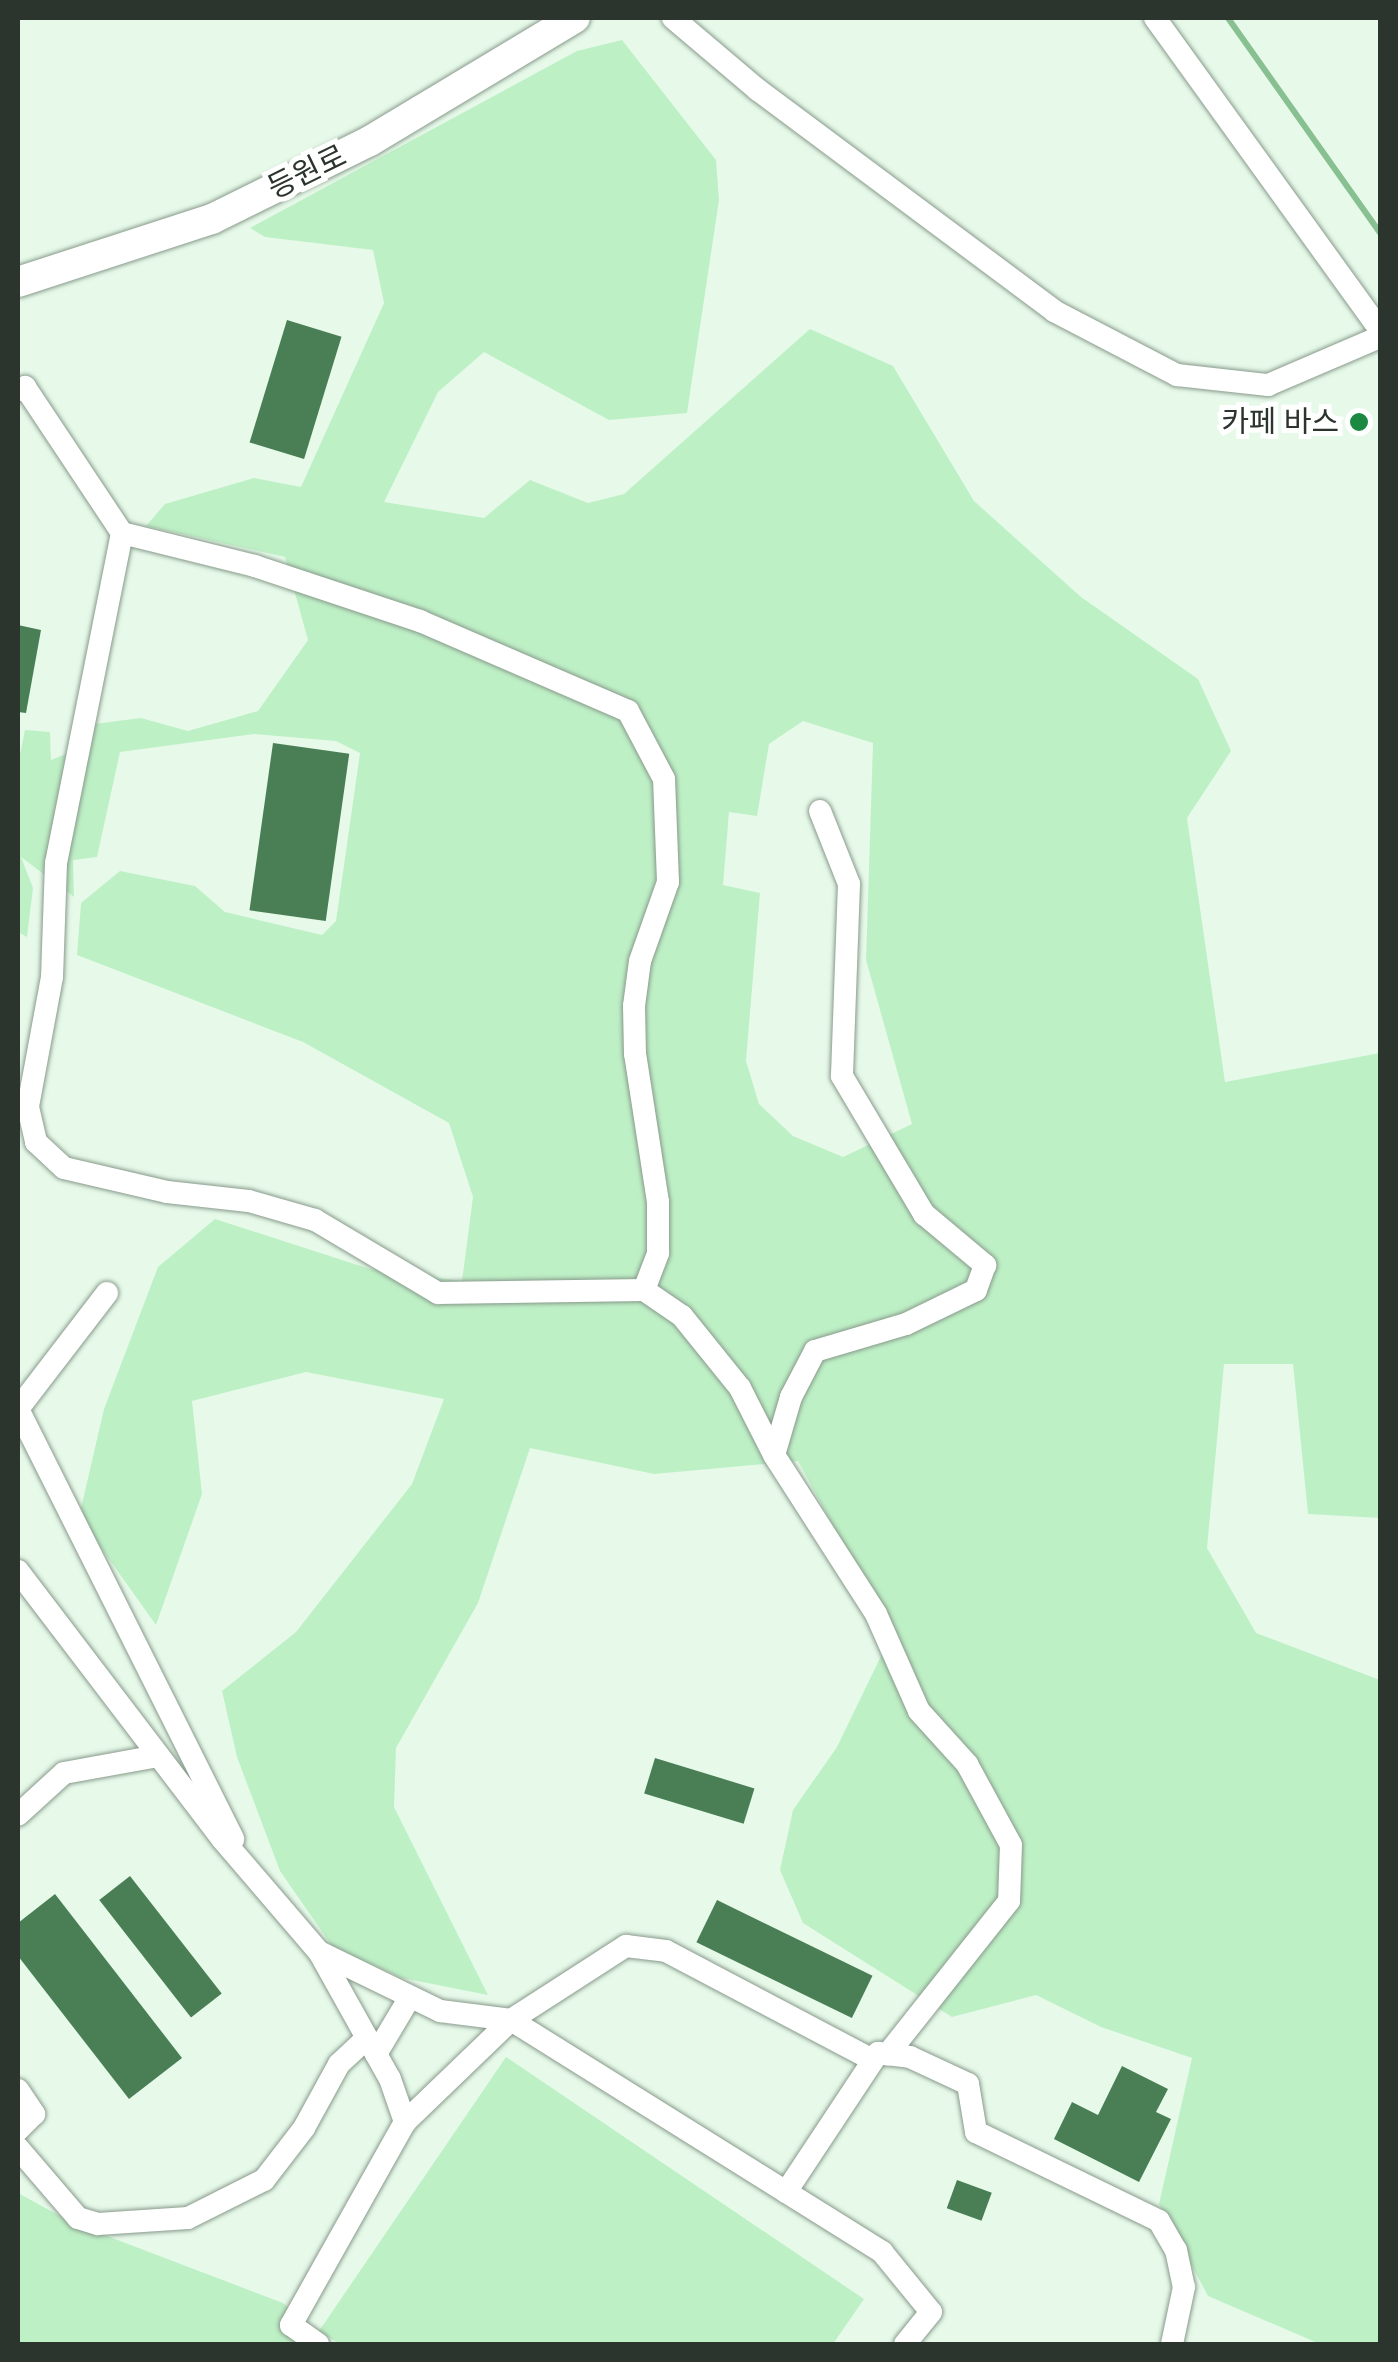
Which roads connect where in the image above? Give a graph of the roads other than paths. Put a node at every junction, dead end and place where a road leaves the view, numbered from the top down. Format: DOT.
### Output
graph roads {
  1 [pos="575,18"];
  2 [pos="674,18"];
  3 [pos="1155,18"];
  4 [pos="18,282"];
  5 [pos="1380,333"];
  6 [pos="18,390"];
  7 [pos="122,533"];
  8 [pos="820,811"];
  9 [pos="25,1124"];
  10 [pos="644,1290"];
  11 [pos="106,1293"];
  12 [pos="18,1408"];
  13 [pos="774,1455"];
  14 [pos="18,1571"];
  15 [pos="158,1756"];
  16 [pos="18,1816"];
  17 [pos="245,1866"];
  18 [pos="319,1952"];
  19 [pos="410,1996"];
  20 [pos="445,2012"];
  21 [pos="510,2020"];
  22 [pos="372,2046"];
  23 [pos="471,2053"];
  24 [pos="879,2056"];
  25 [pos="18,2090"];
  26 [pos="406,2122"];
  27 [pos="18,2130"];
  28 [pos="18,2148"];
  29 [pos="786,2192"];
  30 [pos="318,2344"];
  31 [pos="906,2344"];
  32 [pos="1172,2344"];
  1 -- 4 [label="main road, 등원로"];
  2 -- 5 [label="street"];
  3 -- 5 [label="street"];
  6 -- 7 [label="street"];
  7 -- 9 [label="street"];
  7 -- 10 [label="street"];
  8 -- 13 [label="street"];
  9 -- 10 [label="street"];
  10 -- 13 [label="street"];
  11 -- 12 [label="street"];
  12 -- 17 [label="street"];
  13 -- 24 [label="street"];
  14 -- 15 [label="street"];
  15 -- 16 [label="street"];
  15 -- 17 [label="street"];
  17 -- 18 [label="street"];
  18 -- 19 [label="street"];
  18 -- 22 [label="street"];
  19 -- 20 [label="street"];
  19 -- 22 [label="street"];
  20 -- 21 [label="street"];
  20 -- 23 [label="street"];
  21 -- 23 [label="street"];
  21 -- 24 [label="street"];
  21 -- 29 [label="street"];
  22 -- 26 [label="street"];
  22 -- 28 [label="street"];
  23 -- 26 [label="street"];
  24 -- 29 [label="street"];
  24 -- 32 [label="street"];
  25 -- 27 [label="street"];
  26 -- 30 [label="street"];
  29 -- 31 [label="street"];
}
